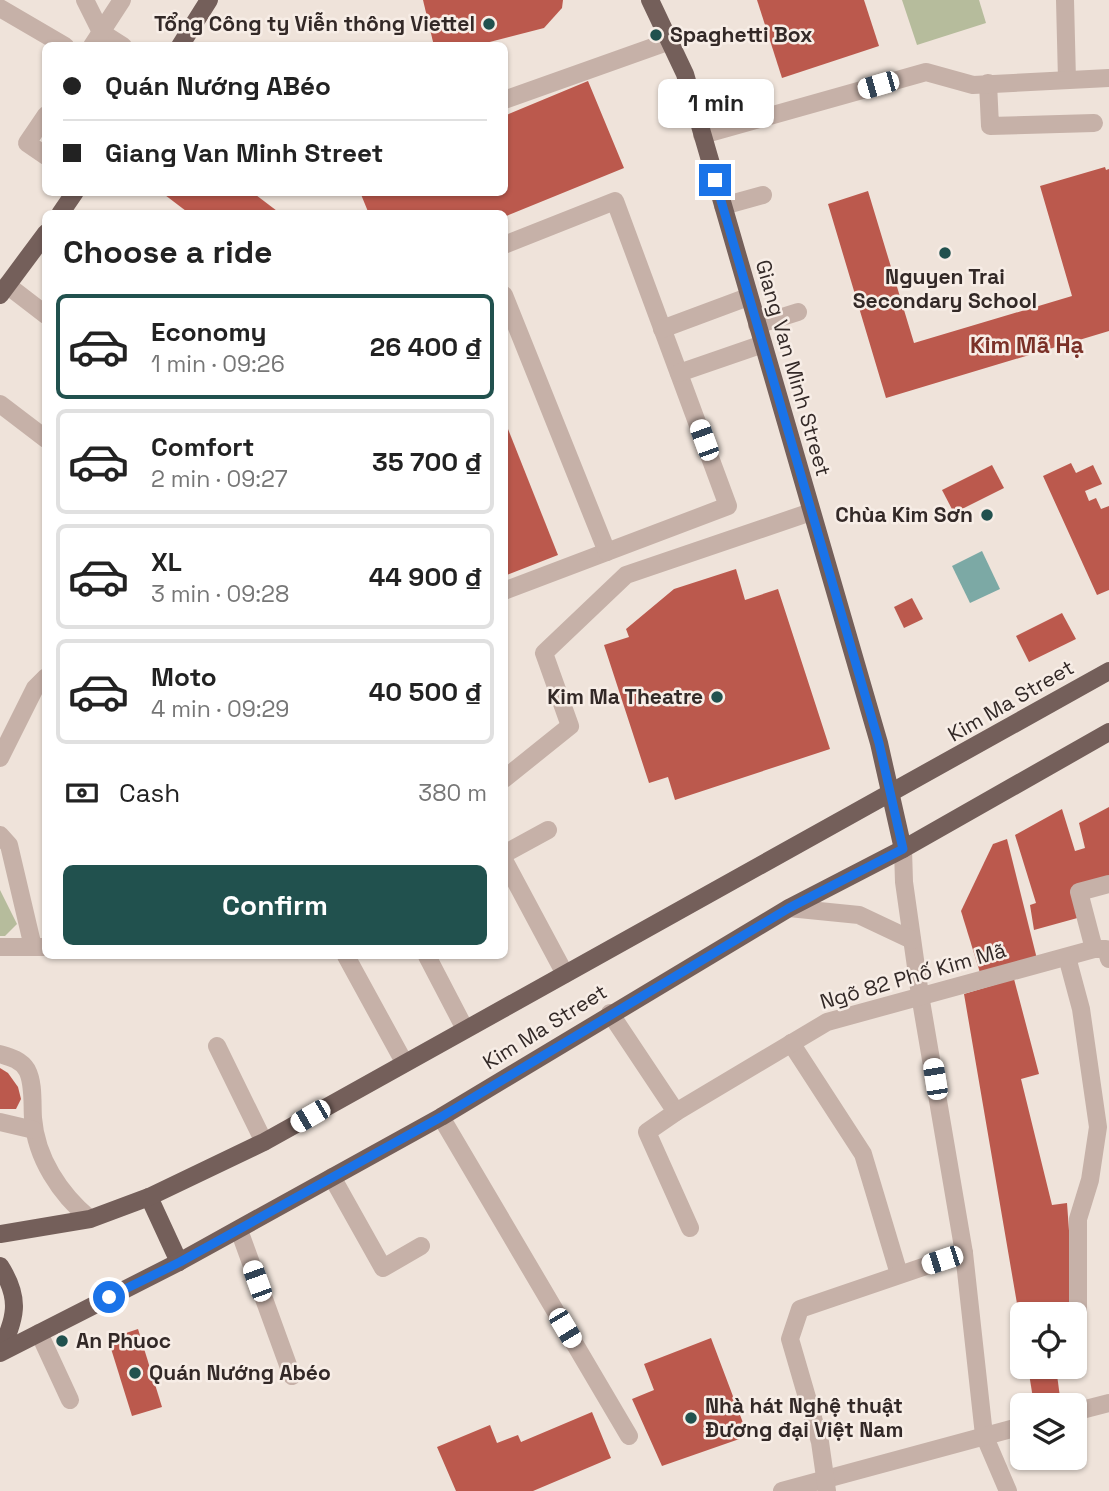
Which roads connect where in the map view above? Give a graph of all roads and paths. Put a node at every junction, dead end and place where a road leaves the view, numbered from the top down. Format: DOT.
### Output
graph roads {
  1 [pos="85,0"];
  2 [pos="122,0"];
  3 [pos="209,0"];
  4 [pos="650,0"];
  5 [pos="1065,0"];
  6 [pos="0,8"];
  7 [pos="97,39"];
  8 [pos="670,41"];
  9 [pos="58,42"];
  10 [pos="183,42"];
  11 [pos="1109,78"];
  12 [pos="1067,80"];
  13 [pos="988,83"];
  14 [pos="508,99"];
  15 [pos="42,122"];
  16 [pos="1094,123"];
  17 [pos="702,135"];
  18 [pos="42,153"];
  19 [pos="763,195"];
  20 [pos="723,206"];
  21 [pos="42,238"];
  22 [pos="508,243"];
  23 [pos="4,290"];
  24 [pos="748,297"];
  25 [pos="508,305"];
  26 [pos="798,312"];
  27 [pos="42,313"];
  28 [pos="757,325"];
  29 [pos="662,330"];
  30 [pos="763,344"];
  31 [pos="679,373"];
  32 [pos="0,404"];
  33 [pos="42,436"];
  34 [pos="811,512"];
  35 [pos="607,552"];
  36 [pos="508,589"];
  37 [pos="1109,671"];
  38 [pos="42,681"];
  39 [pos="1109,732"];
  40 [pos="4,736"];
  41 [pos="0,758"];
  42 [pos="508,776"];
  43 [pos="893,794"];
  44 [pos="548,830"];
  45 [pos="0,835"];
  46 [pos="903,849"];
  47 [pos="508,852"];
  48 [pos="508,867"];
  49 [pos="1109,884"];
  50 [pos="789,908"];
  51 [pos="912,940"];
  52 [pos="0,947"];
  53 [pos="39,947"];
  54 [pos="1101,954"];
  55 [pos="1067,957"];
  56 [pos="348,959"];
  57 [pos="429,959"];
  58 [pos="565,974"];
  59 [pos="920,995"];
  60 [pos="610,1013"];
  61 [pos="465,1029"];
  62 [pos="791,1043"];
  63 [pos="217,1046"];
  64 [pos="0,1054"];
  65 [pos="404,1062"];
  66 [pos="676,1112"];
  67 [pos="441,1117"];
  68 [pos="0,1122"];
  69 [pos="34,1130"];
  70 [pos="264,1142"];
  71 [pos="332,1177"];
  72 [pos="149,1197"];
  73 [pos="90,1219"];
  74 [pos="690,1228"];
  75 [pos="239,1230"];
  76 [pos="0,1234"];
  77 [pos="421,1247"];
  78 [pos="964,1253"];
  79 [pos="180,1262"];
  80 [pos="0,1266"];
  81 [pos="900,1274"];
  82 [pos="1079,1302"];
  83 [pos="39,1333"];
  84 [pos="0,1352"];
  85 [pos="292,1376"];
  86 [pos="71,1400"];
  87 [pos="1109,1404"];
  88 [pos="1087,1409"];
  89 [pos="1010,1429"];
  90 [pos="984,1435"];
  91 [pos="629,1436"];
  92 [pos="826,1485"];
  93 [pos="782,1491"];
  94 [pos="1008,1491"];
  1 -- 7 [label="street"];
  2 -- 7 [label="street"];
  3 -- 10 [label="main road"];
  4 -- 8 [label="main road, Giang Van Minh Street"];
  5 -- 12 [label="street"];
  6 -- 9 [label="street"];
  8 -- 14 [label="street"];
  8 -- 17 [label="main road, Giang Van Minh Street"];
  11 -- 12 [label="street"];
  12 -- 13 [label="street"];
  13 -- 16 [label="street"];
  13 -- 17 [label="street"];
  15 -- 18 [label="street"];
  17 -- 20 [label="main road, Giang Van Minh Street"];
  19 -- 20 [label="street"];
  20 -- 24 [label="main road, Giang Van Minh Street"];
  21 -- 23 [label="main road"];
  22 -- 29 [label="street"];
  23 -- 27 [label="street"];
  24 -- 28 [label="main road, Giang Van Minh Street"];
  24 -- 29 [label="street"];
  25 -- 35 [label="street"];
  26 -- 28 [label="street"];
  28 -- 30 [label="main road, Giang Van Minh Street"];
  29 -- 31 [label="street"];
  30 -- 31 [label="street"];
  30 -- 34 [label="main road, Giang Van Minh Street"];
  31 -- 35 [label="street"];
  32 -- 33 [label="street"];
  34 -- 42 [label="street"];
  34 -- 43 [label="main road, Giang Van Minh Street"];
  35 -- 36 [label="street"];
  37 -- 43 [label="main road, Kim Ma Street"];
  38 -- 40 [label="street"];
  39 -- 46 [label="main road, Kim Ma Street"];
  40 -- 41 [label="street"];
  43 -- 46 [label="main road, Giang Van Minh Street"];
  43 -- 58 [label="main road, Kim Ma Street"];
  44 -- 47 [label="street"];
  45 -- 53 [label="street"];
  46 -- 50 [label="main road, Kim Ma Street"];
  46 -- 51 [label="street"];
  48 -- 58 [label="street"];
  49 -- 54 [label="street, Ngõ 82 Phố Kim Mã"];
  50 -- 51 [label="street"];
  50 -- 60 [label="main road, Kim Ma Street"];
  51 -- 59 [label="street"];
  52 -- 53 [label="street"];
  54 -- 55 [label="street, Ngõ 82 Phố Kim Mã"];
  55 -- 59 [label="street, Ngõ 82 Phố Kim Mã"];
  55 -- 82 [label="street"];
  56 -- 65 [label="street"];
  57 -- 61 [label="street"];
  58 -- 61 [label="main road, Kim Ma Street"];
  59 -- 62 [label="street, Ngõ 82 Phố Kim Mã"];
  59 -- 78 [label="street"];
  60 -- 66 [label="street"];
  60 -- 67 [label="main road, Kim Ma Street"];
  61 -- 65 [label="main road, Kim Ma Street"];
  62 -- 66 [label="street, Ngõ 82 Phố Kim Mã"];
  62 -- 81 [label="street"];
  63 -- 70 [label="street"];
  64 -- 69 [label="street"];
  65 -- 70 [label="main road, Kim Ma Street"];
  66 -- 74 [label="street, Ngõ 82 Phố Kim Mã"];
  67 -- 71 [label="main road, Kim Ma Street"];
  67 -- 91 [label="street"];
  68 -- 69 [label="street"];
  69 -- 73 [label="street"];
  70 -- 72 [label="main road, Kim Ma Street"];
  71 -- 75 [label="main road, Kim Ma Street"];
  71 -- 77 [label="street"];
  72 -- 73 [label="main road, Kim Ma Street"];
  72 -- 79 [label="main road"];
  73 -- 76 [label="main road, Kim Ma Street"];
  75 -- 79 [label="main road, Kim Ma Street"];
  75 -- 85 [label="street"];
  78 -- 81 [label="street"];
  78 -- 90 [label="street"];
  79 -- 83 [label="main road, Kim Ma Street"];
  80 -- 84 [label="main road"];
  81 -- 92 [label="street"];
  83 -- 84 [label="main road, Kim Ma Street"];
  83 -- 86 [label="street"];
  87 -- 88 [label="street"];
  89 -- 90 [label="street"];
  90 -- 92 [label="street"];
  90 -- 94 [label="street"];
  92 -- 93 [label="street"];
}
